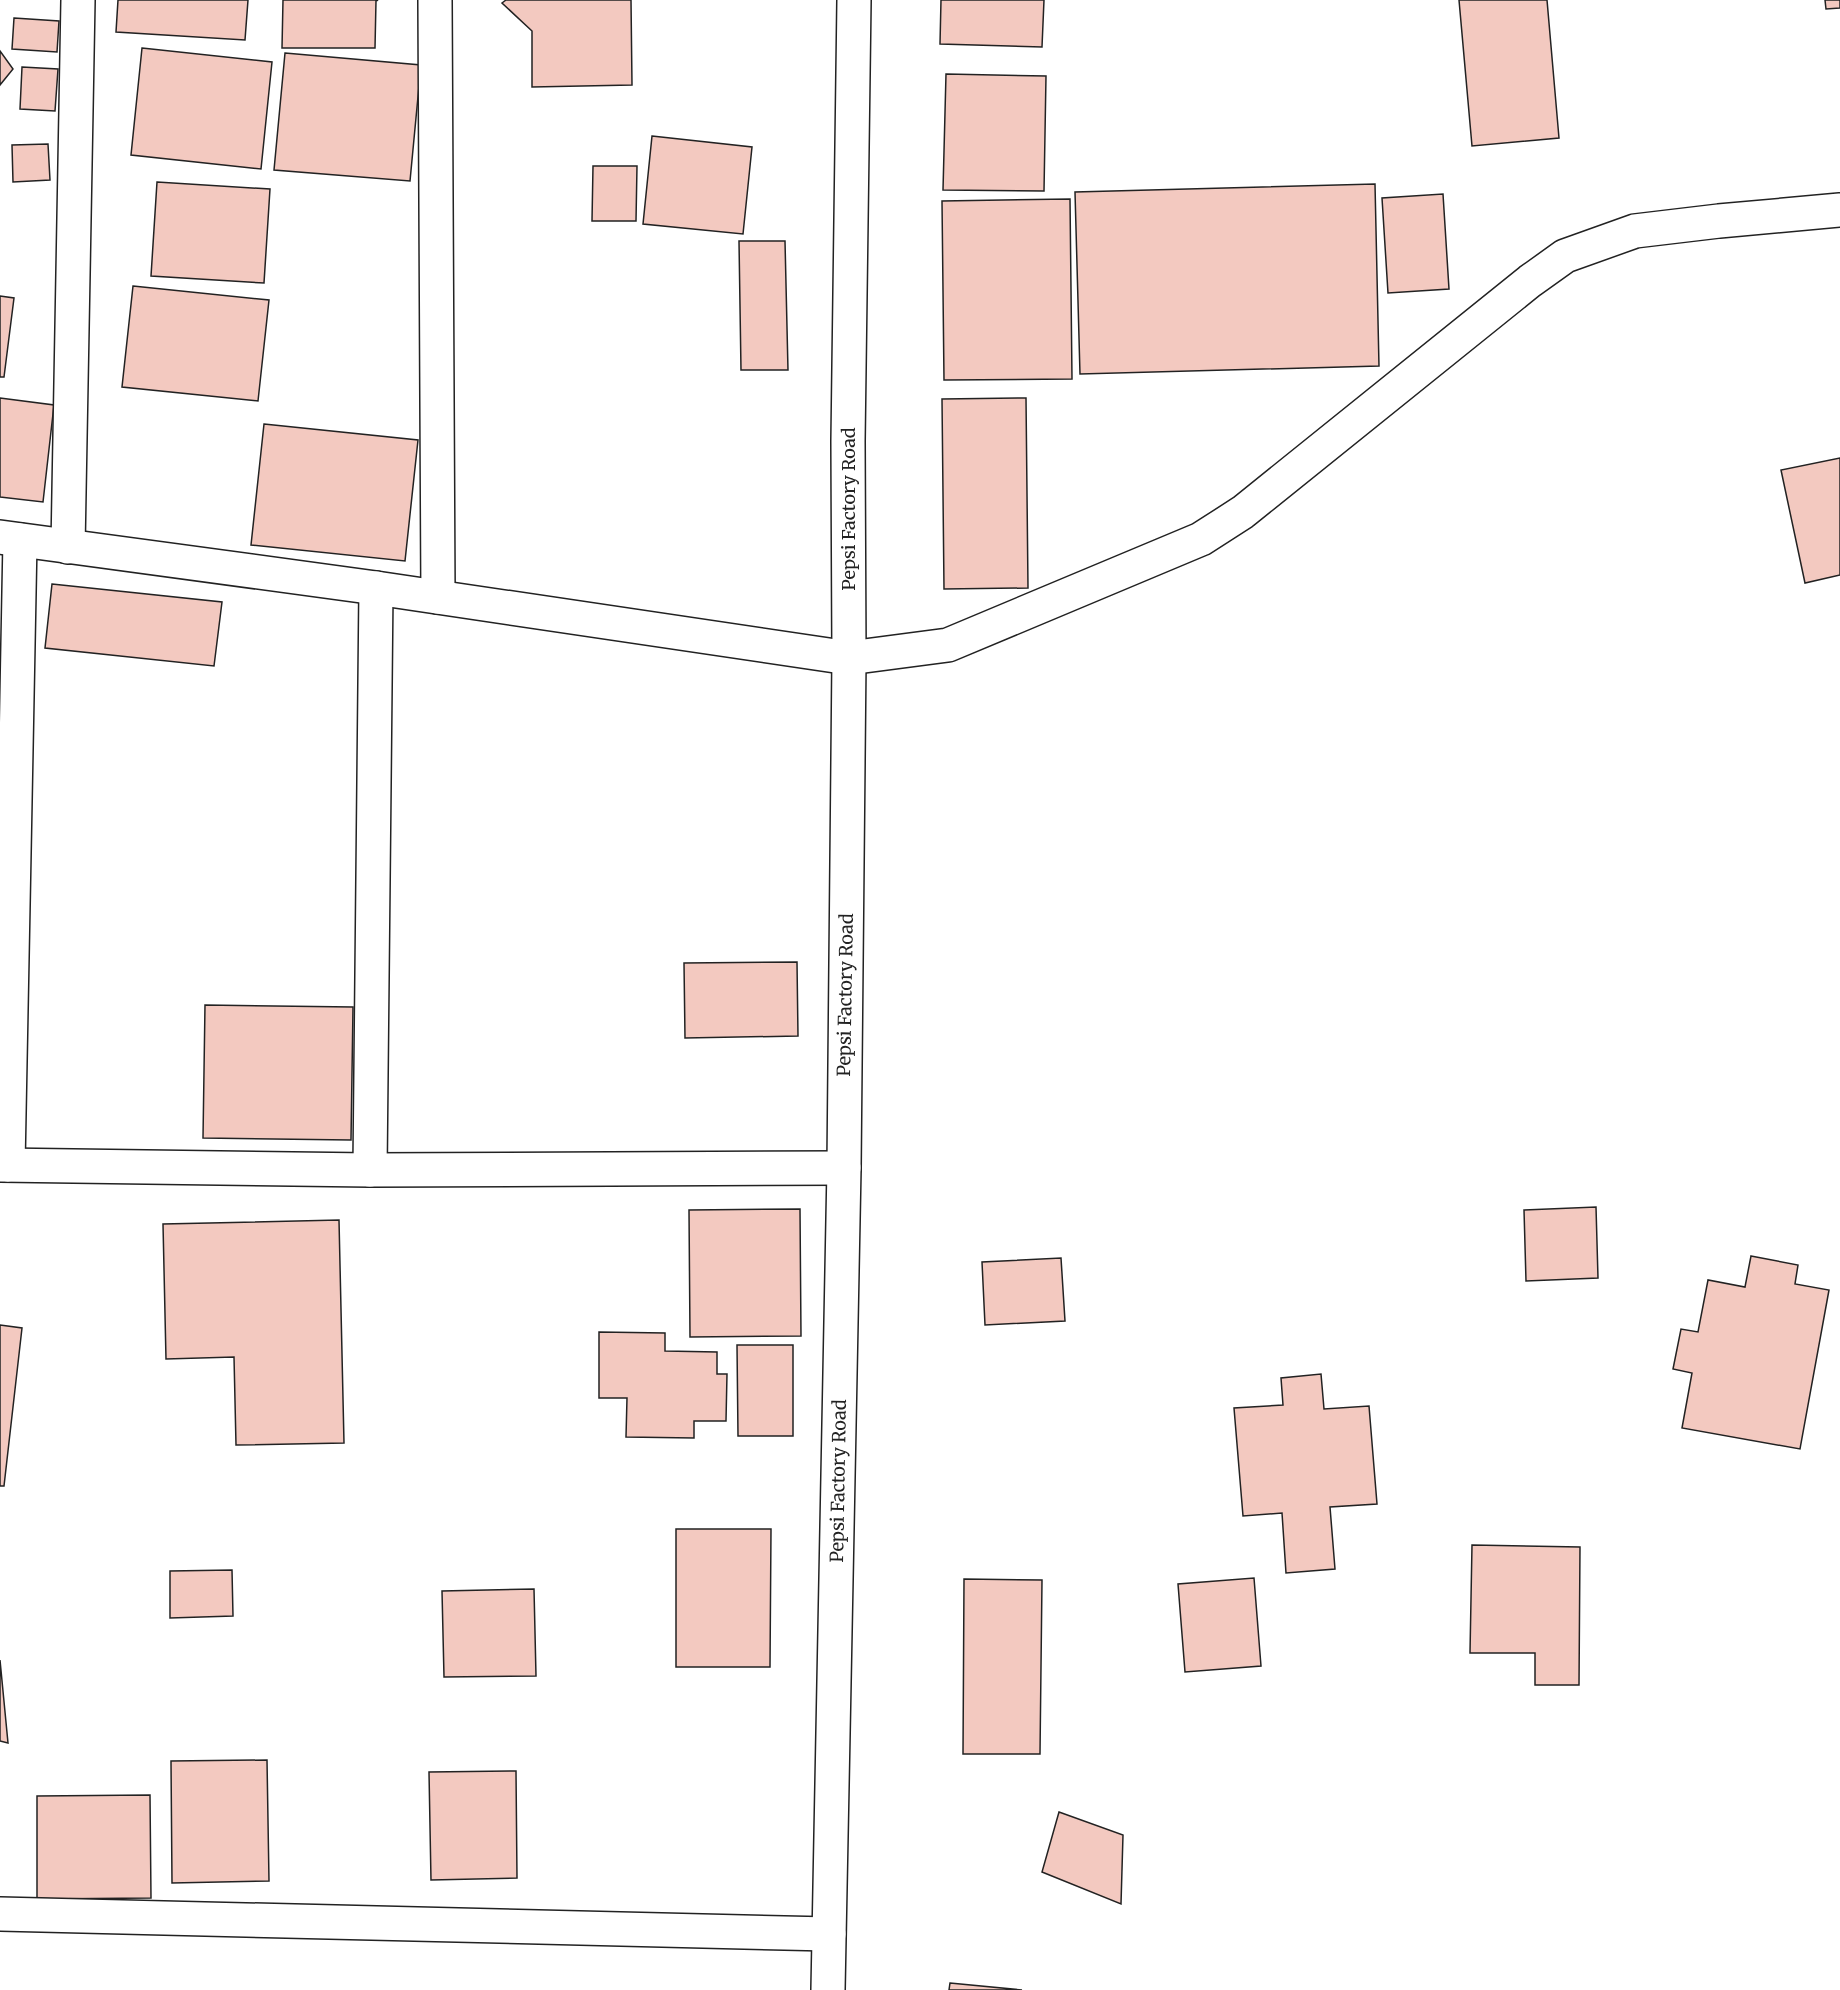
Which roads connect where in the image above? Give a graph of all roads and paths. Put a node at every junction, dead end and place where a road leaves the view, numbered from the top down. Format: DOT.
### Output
graph roads {
  1 [pos="78,0"];
  2 [pos="435,0"];
  3 [pos="854,0"];
  4 [pos="1840,210"];
  5 [pos="10,539"];
  6 [pos="68,547"];
  7 [pos="376,588"];
  8 [pos="438,597"];
  9 [pos="849,658"];
  10 [pos="4,1165"];
  11 [pos="844,1168"];
  12 [pos="370,1170"];
  13 [pos="0,1914"];
  14 [pos="829,1934"];
  15 [pos="828,1990"];
  1 -- 6 [label="street"];
  2 -- 8 [label="street"];
  3 -- 9 [label="street, Pepsi Factory Road"];
  4 -- 9 [label="street"];
  5 -- 6 [label="street"];
  5 -- 10 [label="street"];
  6 -- 7 [label="street"];
  7 -- 8 [label="street"];
  7 -- 12 [label="street"];
  8 -- 9 [label="street"];
  9 -- 11 [label="street, Pepsi Factory Road"];
  10 -- 12 [label="street"];
  11 -- 12 [label="street"];
  11 -- 14 [label="street, Pepsi Factory Road"];
  13 -- 14 [label="street"];
  14 -- 15 [label="street, Pepsi Factory Road"];
}
